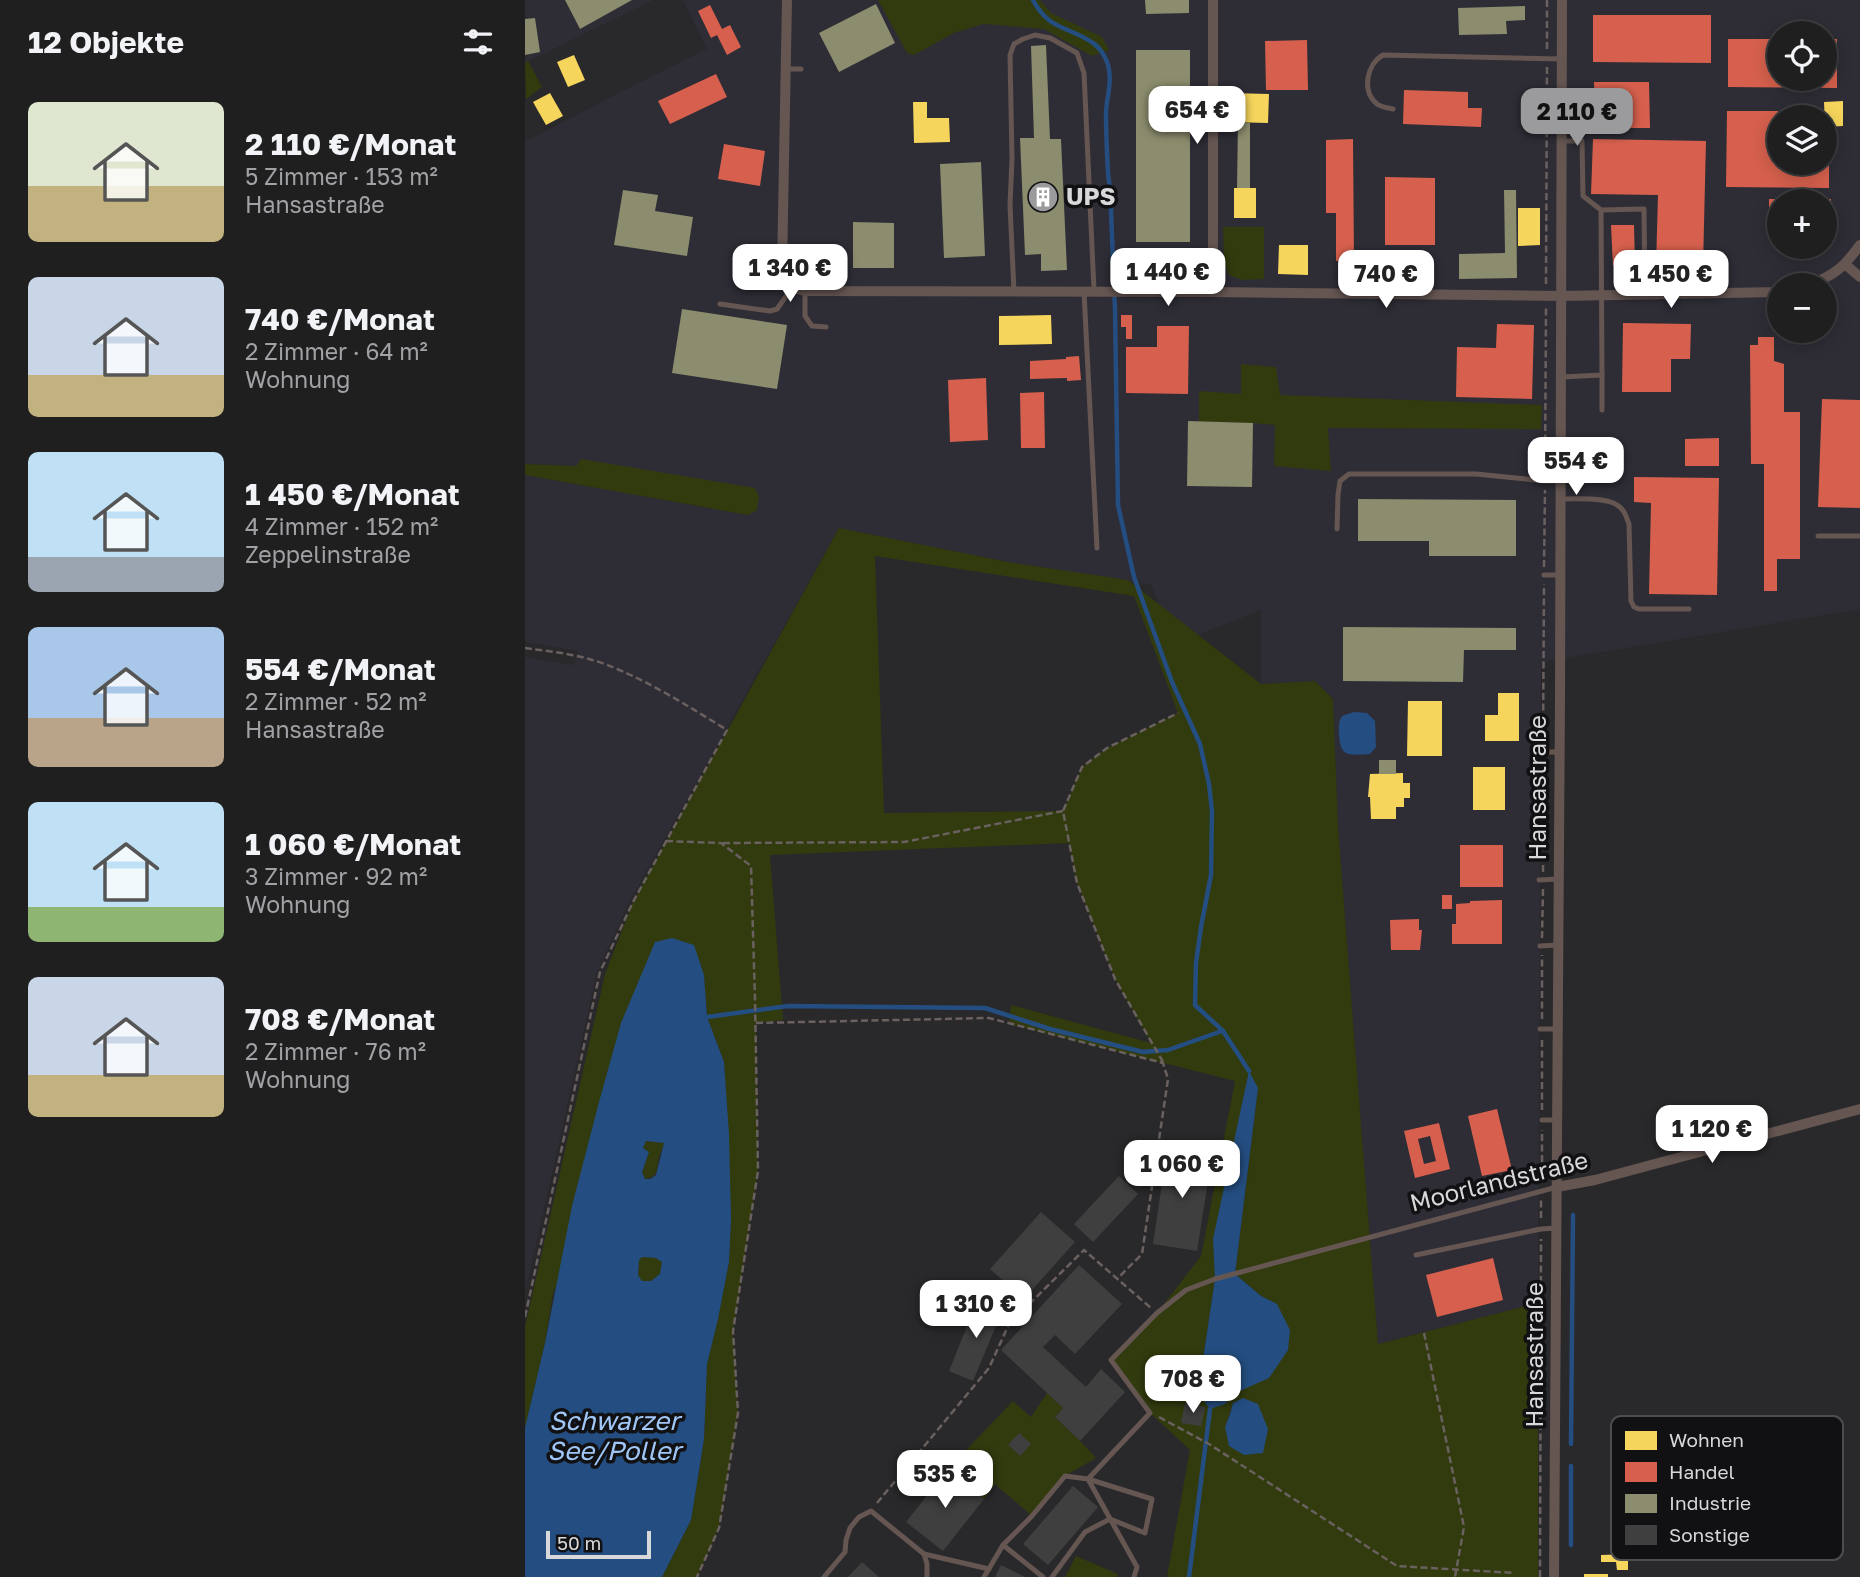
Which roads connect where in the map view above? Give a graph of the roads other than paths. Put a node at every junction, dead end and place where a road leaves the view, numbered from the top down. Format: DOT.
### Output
graph roads {
  1 [pos="787,0"];
  2 [pos="1213,0"];
  3 [pos="1562,0"];
  4 [pos="1562,58"];
  5 [pos="786,69"];
  6 [pos="801,69"];
  7 [pos="1393,109"];
  8 [pos="1562,141"];
  9 [pos="1601,210"];
  10 [pos="783,211"];
  11 [pos="795,211"];
  12 [pos="1860,245"];
  13 [pos="1846,265"];
  14 [pos="1835,273"];
  15 [pos="1860,278"];
  16 [pos="792,288"];
  17 [pos="805,291"];
  18 [pos="1014,292"];
  19 [pos="1094,292"];
  20 [pos="1213,292"];
  21 [pos="1767,292"];
  22 [pos="1603,295"];
  23 [pos="1646,295"];
  24 [pos="1561,296"];
  25 [pos="720,304"];
  26 [pos="826,327"];
  27 [pos="1602,375"];
  28 [pos="1561,377"];
  29 [pos="1602,410"];
  30 [pos="1561,481"];
  31 [pos="1560,499"];
  32 [pos="1337,529"];
  33 [pos="1818,536"];
  34 [pos="1860,536"];
  35 [pos="1097,548"];
  36 [pos="1544,575"];
  37 [pos="1560,575"];
  38 [pos="1689,610"];
  39 [pos="1541,752"];
  40 [pos="1560,752"];
  41 [pos="1559,879"];
  42 [pos="1541,880"];
  43 [pos="1558,945"];
  44 [pos="1541,946"];
  45 [pos="1541,1029"];
  46 [pos="1558,1029"];
  47 [pos="1860,1110"];
  48 [pos="1542,1120"];
  49 [pos="1557,1120"];
  50 [pos="1557,1187"];
  51 [pos="1557,1228"];
  52 [pos="1416,1255"];
  53 [pos="1088,1479"];
  54 [pos="1110,1519"];
  55 [pos="1003,1545"];
  56 [pos="924,1554"];
  57 [pos="989,1569"];
  58 [pos="824,1577"];
  59 [pos="927,1577"];
  60 [pos="984,1577"];
  61 [pos="1043,1577"];
  62 [pos="1052,1577"];
  63 [pos="1134,1577"];
  64 [pos="1554,1577"];
  1 -- 5 [label="street"];
  2 -- 20 [label="street"];
  3 -- 4 [label="street, Hansastraße"];
  4 -- 7 [label="lane"];
  4 -- 8 [label="street, Hansastraße"];
  5 -- 6 [label="lane"];
  5 -- 10 [label="street"];
  8 -- 9 [label="lane"];
  8 -- 24 [label="street, Hansastraße"];
  9 -- 22 [label="lane"];
  9 -- 23 [label="lane"];
  10 -- 11 [label="lane"];
  10 -- 16 [label="street"];
  12 -- 13 [label="street"];
  13 -- 14 [label="street"];
  13 -- 15 [label="street"];
  16 -- 17 [label="street"];
  16 -- 25 [label="lane"];
  17 -- 18 [label="street"];
  17 -- 26 [label="lane"];
  18 -- 19 [label="street"];
  18 -- 19 [label="lane"];
  19 -- 20 [label="street"];
  19 -- 35 [label="lane"];
  20 -- 24 [label="street"];
  21 -- 23 [label="street"];
  22 -- 23 [label="street"];
  22 -- 24 [label="street"];
  22 -- 27 [label="lane"];
  24 -- 28 [label="street, Hansastraße"];
  27 -- 28 [label="lane"];
  27 -- 29 [label="lane"];
  28 -- 30 [label="street, Hansastraße"];
  30 -- 31 [label="street, Hansastraße"];
  30 -- 32 [label="lane"];
  31 -- 37 [label="street, Hansastraße"];
  31 -- 38 [label="lane"];
  33 -- 34 [label="lane"];
  36 -- 37 [label="lane"];
  37 -- 40 [label="street, Hansastraße"];
  39 -- 40 [label="lane"];
  40 -- 41 [label="street, Hansastraße"];
  41 -- 42 [label="lane"];
  41 -- 43 [label="street, Hansastraße"];
  43 -- 44 [label="lane"];
  43 -- 46 [label="street, Hansastraße"];
  45 -- 46 [label="lane"];
  46 -- 49 [label="street, Hansastraße"];
  47 -- 50 [label="street, Moorlandstraße"];
  48 -- 49 [label="lane"];
  49 -- 50 [label="street, Hansastraße"];
  50 -- 51 [label="street, Hansastraße"];
  50 -- 53 [label="lane, Moorlandstraße"];
  51 -- 52 [label="lane"];
  51 -- 64 [label="street, Hansastraße"];
  53 -- 54 [label="lane"];
  53 -- 54 [label="lane"];
  53 -- 55 [label="lane"];
  54 -- 62 [label="lane"];
  54 -- 63 [label="lane"];
  55 -- 57 [label="lane"];
  55 -- 61 [label="lane"];
  56 -- 57 [label="lane"];
  56 -- 58 [label="lane"];
  56 -- 59 [label="lane"];
  57 -- 60 [label="lane"];
}
